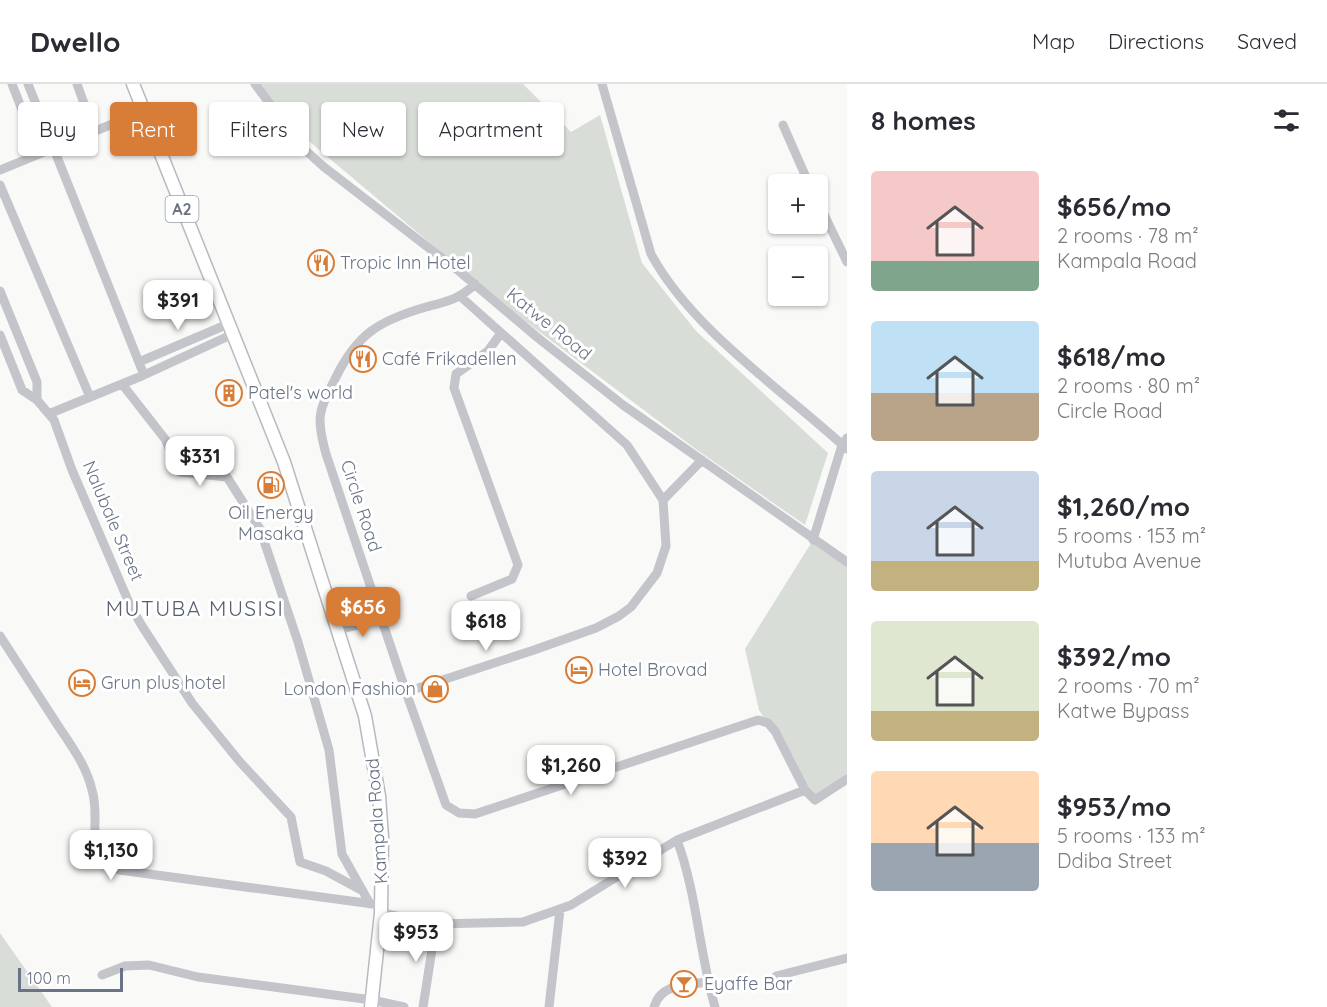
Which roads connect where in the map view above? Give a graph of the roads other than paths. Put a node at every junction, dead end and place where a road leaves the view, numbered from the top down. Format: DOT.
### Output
graph roads {
  1 [pos="12,84"];
  2 [pos="28,84"];
  3 [pos="77,84"];
  4 [pos="133,84"];
  5 [pos="255,84"];
  6 [pos="602,84"];
  7 [pos="19,102"];
  8 [pos="35,102"];
  9 [pos="84,102"];
  10 [pos="140,102"];
  11 [pos="783,125"];
  12 [pos="31,156"];
  13 [pos="55,156"];
  14 [pos="162,156"];
  15 [pos="0,168"];
  16 [pos="805,174"];
  17 [pos="0,185"];
  18 [pos="828,223"];
  19 [pos="847,262"];
  20 [pos="475,284"];
  21 [pos="0,291"];
  22 [pos="461,297"];
  23 [pos="230,329"];
  24 [pos="501,333"];
  25 [pos="0,336"];
  26 [pos="139,362"];
  27 [pos="144,375"];
  28 [pos="122,384"];
  29 [pos="90,397"];
  30 [pos="37,400"];
  31 [pos="51,413"];
  32 [pos="845,444"];
  33 [pos="702,460"];
  34 [pos="663,500"];
  35 [pos="813,540"];
  36 [pos="847,562"];
  37 [pos="471,596"];
  38 [pos="381,619"];
  39 [pos="338,630"];
  40 [pos="0,636"];
  41 [pos="406,692"];
  42 [pos="847,779"];
  43 [pos="805,790"];
  44 [pos="677,840"];
  45 [pos="363,891"];
  46 [pos="378,906"];
  47 [pos="560,910"];
  48 [pos="436,924"];
  49 [pos="847,958"];
  50 [pos="102,975"];
  51 [pos="776,976"];
  52 [pos="708,982"];
  53 [pos="371,1003"];
  54 [pos="404,1007"];
  55 [pos="423,1007"];
  56 [pos="549,1007"];
  57 [pos="654,1007"];
  58 [pos="715,1007"];
  1 -- 7 [label="street"];
  2 -- 8 [label="street"];
  3 -- 9 [label="street"];
  4 -- 10 [label="main road, A2"];
  5 -- 20 [label="street, Katwe Road"];
  6 -- 32 [label="street"];
  11 -- 16 [label="street"];
  12 -- 15 [label="street"];
  13 -- 26 [label="street"];
  14 -- 23 [label="main road, A2"];
  17 -- 29 [label="street"];
  18 -- 19 [label="street"];
  20 -- 22 [label="street, Circle Road"];
  20 -- 33 [label="street, Katwe Road"];
  21 -- 30 [label="street"];
  22 -- 24 [label="street"];
  22 -- 38 [label="street, Circle Road"];
  23 -- 26 [label="street"];
  23 -- 27 [label="street"];
  23 -- 39 [label="main road, Kampala Road / A2"];
  24 -- 34 [label="street"];
  24 -- 37 [label="street"];
  25 -- 30 [label="street, Nalubale Street"];
  26 -- 27 [label="street"];
  27 -- 28 [label="street"];
  28 -- 29 [label="street"];
  28 -- 45 [label="street"];
  29 -- 31 [label="street"];
  30 -- 31 [label="street, Nalubale Street"];
  31 -- 45 [label="street, Nalubale Street"];
  32 -- 35 [label="street"];
  33 -- 34 [label="street"];
  33 -- 35 [label="street, Katwe Road"];
  34 -- 41 [label="street"];
  35 -- 36 [label="street, Katwe Road"];
  38 -- 39 [label="street"];
  38 -- 41 [label="street, Circle Road"];
  39 -- 46 [label="main road, Kampala Road / A2"];
  40 -- 46 [label="street"];
  41 -- 43 [label="street, Circle Road"];
  42 -- 43 [label="street"];
  43 -- 44 [label="street"];
  44 -- 47 [label="street"];
  44 -- 52 [label="street"];
  45 -- 46 [label="street"];
  46 -- 48 [label="street"];
  46 -- 53 [label="main road, Kampala Road / A2"];
  47 -- 48 [label="street"];
  47 -- 56 [label="street"];
  48 -- 55 [label="street"];
  49 -- 51 [label="street"];
  50 -- 53 [label="street"];
  52 -- 57 [label="street"];
  52 -- 58 [label="street"];
  53 -- 54 [label="street"];
}
